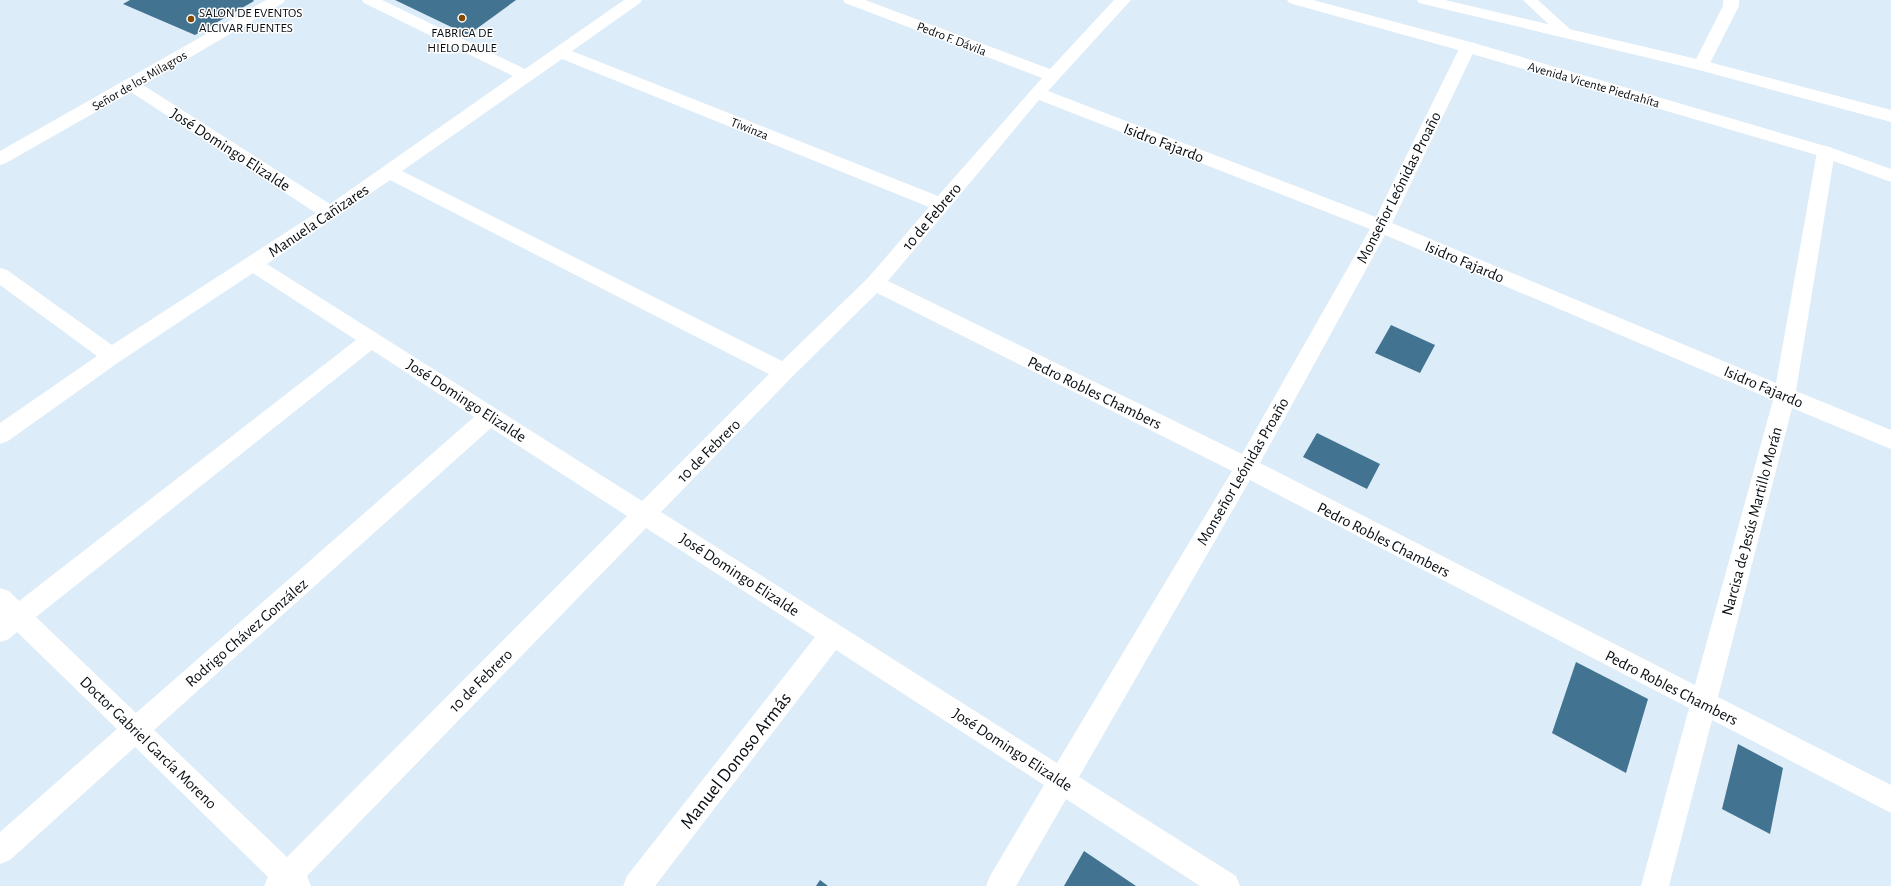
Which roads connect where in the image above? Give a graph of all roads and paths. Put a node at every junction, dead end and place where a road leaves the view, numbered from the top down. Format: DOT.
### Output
graph roads {
  1 [pos="277,0"];
  2 [pos="370,0"];
  3 [pos="634,0"];
  4 [pos="851,0"];
  5 [pos="1123,0"];
  6 [pos="1295,0"];
  7 [pos="1425,0"];
  8 [pos="1530,0"];
  9 [pos="1731,0"];
  10 [pos="1567,34"];
  11 [pos="1468,47"];
  12 [pos="560,52"];
  13 [pos="1701,65"];
  14 [pos="526,76"];
  15 [pos="1053,76"];
  16 [pos="131,85"];
  17 [pos="1036,92"];
  18 [pos="1891,116"];
  19 [pos="1826,152"];
  20 [pos="0,159"];
  21 [pos="389,172"];
  22 [pos="1891,176"];
  23 [pos="940,204"];
  24 [pos="330,213"];
  25 [pos="1381,226"];
  26 [pos="253,264"];
  27 [pos="0,275"];
  28 [pos="875,283"];
  29 [pos="372,340"];
  30 [pos="112,356"];
  31 [pos="784,372"];
  32 [pos="1785,395"];
  33 [pos="491,415"];
  34 [pos="0,436"];
  35 [pos="1891,440"];
  36 [pos="1246,467"];
  37 [pos="645,513"];
  38 [pos="0,599"];
  39 [pos="9,624"];
  40 [pos="833,634"];
  41 [pos="1703,703"];
  42 [pos="136,730"];
  43 [pos="1062,781"];
  44 [pos="1891,799"];
  45 [pos="0,850"];
  46 [pos="288,883"];
  47 [pos="637,886"];
  48 [pos="1000,886"];
  49 [pos="1226,886"];
  50 [pos="1655,886"];
  1 -- 16 [label="street, Señor de los Milagros"];
  2 -- 14 [label="street"];
  3 -- 12 [label="street, Manuela Cañizares"];
  4 -- 15 [label="street, Pedro F. Dávila"];
  5 -- 15 [label="street, 10 de Febrero"];
  6 -- 11 [label="street, Avenida Vicente Piedrahíta"];
  7 -- 10 [label="street"];
  8 -- 10 [label="lane"];
  9 -- 13 [label="street"];
  10 -- 13 [label="street"];
  11 -- 19 [label="street, Avenida Vicente Piedrahíta"];
  11 -- 25 [label="street, Monseñor Leónidas Proaño"];
  12 -- 14 [label="street, Manuela Cañizares"];
  12 -- 23 [label="street, Tiwinza"];
  13 -- 18 [label="street"];
  14 -- 21 [label="street, Manuela Cañizares"];
  15 -- 17 [label="street, 10 de Febrero"];
  16 -- 20 [label="street, Señor de los Milagros"];
  16 -- 24 [label="street, José Domingo Elizalde"];
  17 -- 23 [label="street, 10 de Febrero"];
  17 -- 25 [label="street, Isidro Fajardo"];
  19 -- 22 [label="street, Avenida Vicente Piedrahíta"];
  19 -- 32 [label="street, Narcisa de Jesús Martillo Morán"];
  21 -- 24 [label="street, Manuela Cañizares"];
  21 -- 31 [label="street"];
  23 -- 28 [label="street, 10 de Febrero"];
  24 -- 26 [label="street, Manuela Cañizares"];
  25 -- 32 [label="street, Isidro Fajardo"];
  25 -- 36 [label="street, Monseñor Leónidas Proaño"];
  26 -- 29 [label="street, José Domingo Elizalde"];
  26 -- 30 [label="street, Manuela Cañizares"];
  27 -- 30 [label="street"];
  28 -- 31 [label="street, 10 de Febrero"];
  28 -- 36 [label="street, Pedro Robles Chambers"];
  29 -- 33 [label="street, José Domingo Elizalde"];
  29 -- 39 [label="street"];
  30 -- 34 [label="street, Manuela Cañizares"];
  31 -- 37 [label="street, 10 de Febrero"];
  32 -- 35 [label="street, Isidro Fajardo"];
  32 -- 41 [label="street, Narcisa de Jesús Martillo Morán"];
  33 -- 37 [label="street, José Domingo Elizalde"];
  33 -- 42 [label="street, Rodrigo Chávez González"];
  36 -- 41 [label="street, Pedro Robles Chambers"];
  36 -- 43 [label="street, Monseñor Leónidas Proaño"];
  37 -- 40 [label="street, José Domingo Elizalde"];
  37 -- 46 [label="street, 10 de Febrero"];
  38 -- 39 [label="street, Doctor Gabriel García Moreno"];
  39 -- 42 [label="street, Doctor Gabriel García Moreno"];
  40 -- 43 [label="street, José Domingo Elizalde"];
  40 -- 47 [label="street, Manuel Donoso Armás"];
  41 -- 44 [label="street, Pedro Robles Chambers"];
  41 -- 50 [label="street, Narcisa de Jesús Martillo Morán"];
  42 -- 45 [label="street, Rodrigo Chávez González"];
  42 -- 46 [label="street, Doctor Gabriel García Moreno"];
  43 -- 48 [label="street, Monseñor Leónidas Proaño"];
  43 -- 49 [label="street, José Domingo Elizalde"];
}
